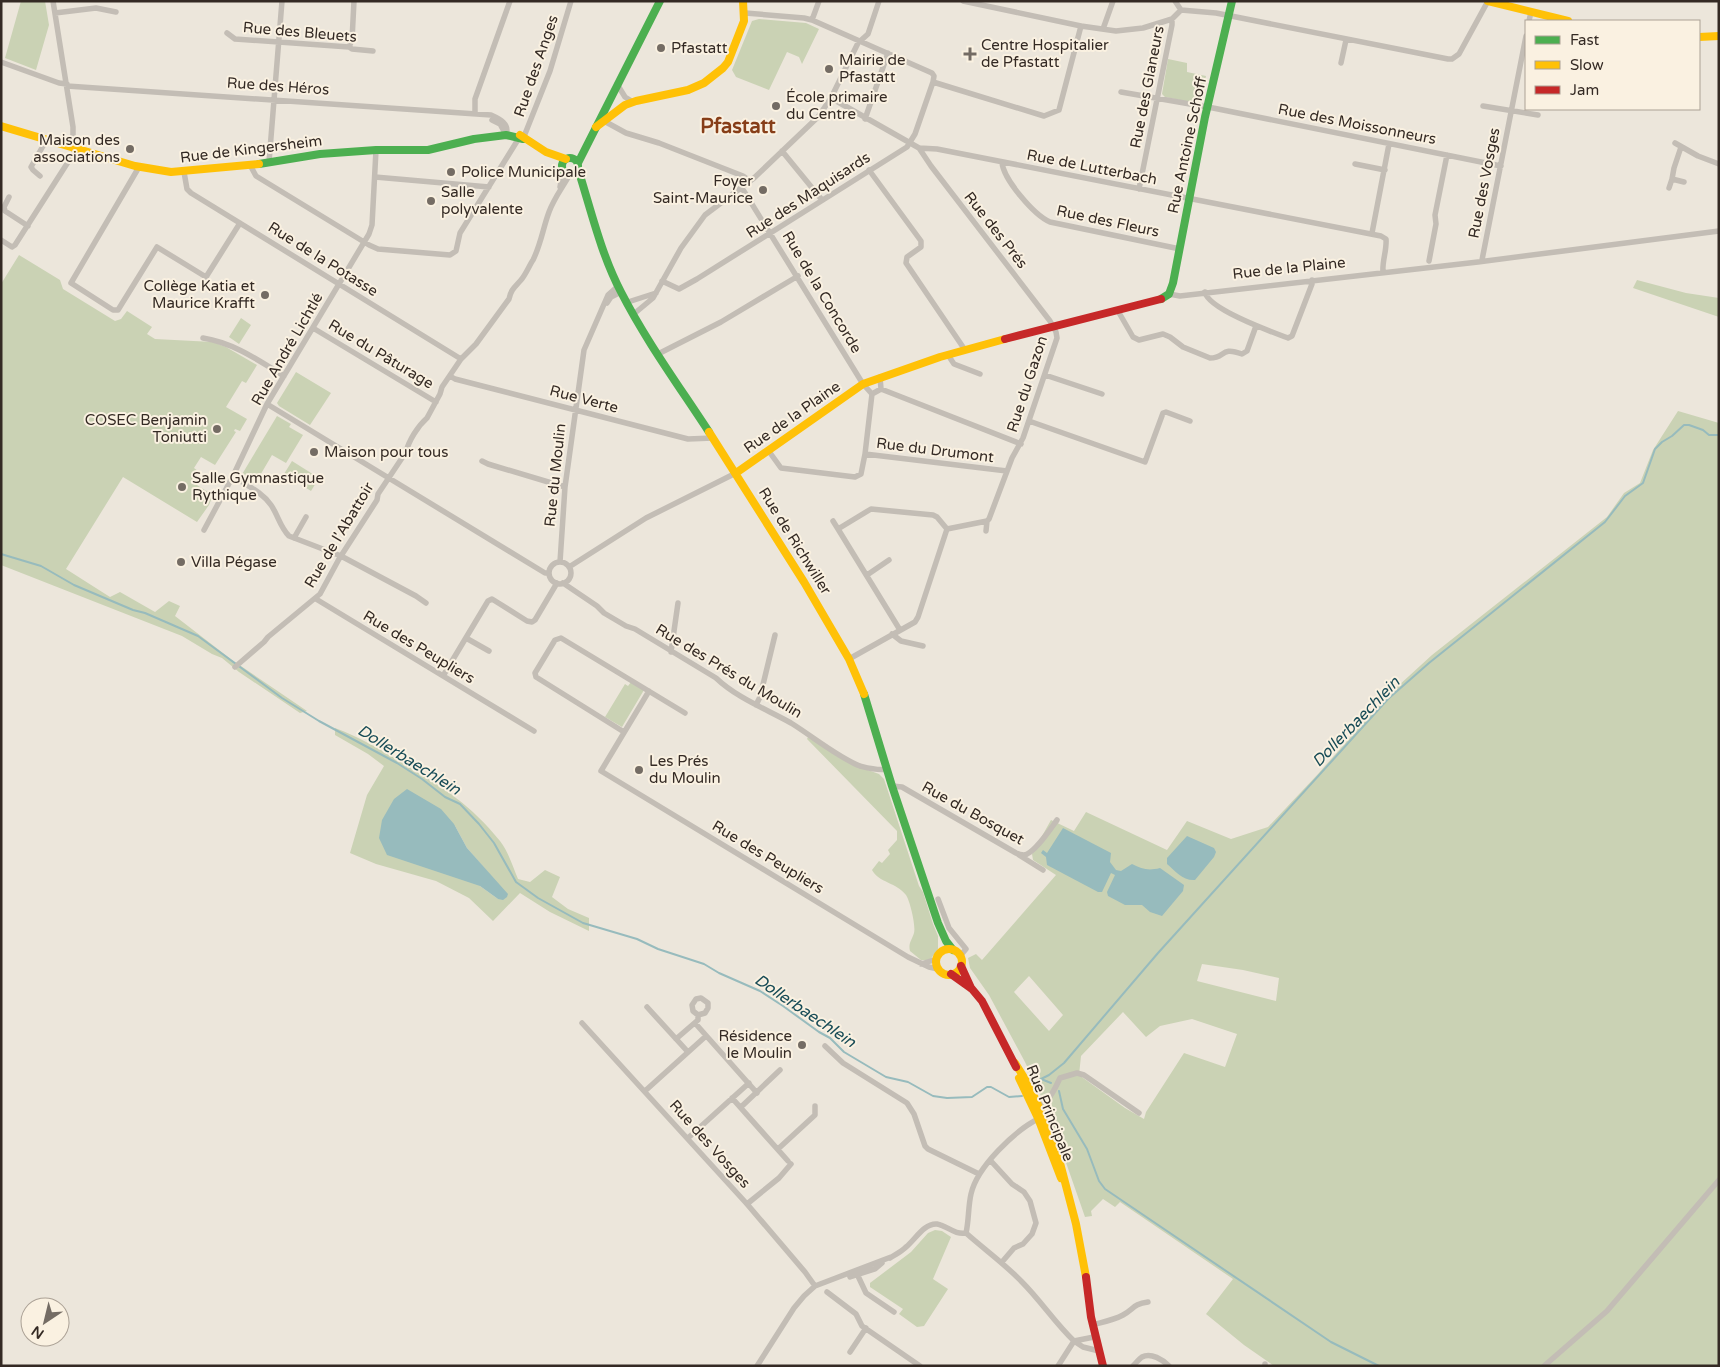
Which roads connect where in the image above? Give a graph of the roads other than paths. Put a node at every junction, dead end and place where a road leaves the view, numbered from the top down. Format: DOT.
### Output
graph roads {
  1 [pos="53,1"];
  2 [pos="282,1"];
  3 [pos="354,1"];
  4 [pos="510,1"];
  5 [pos="571,1"];
  6 [pos="660,1"];
  7 [pos="743,1"];
  8 [pos="819,1"];
  9 [pos="879,1"];
  10 [pos="964,1"];
  11 [pos="1113,1"];
  12 [pos="1175,1"];
  13 [pos="1232,1"];
  14 [pos="1488,1"];
  15 [pos="1181,10"];
  16 [pos="116,12"];
  17 [pos="1531,12"];
  18 [pos="55,13"];
  19 [pos="745,13"];
  20 [pos="1228,16"];
  21 [pos="1172,19"];
  22 [pos="812,20"];
  23 [pos="1529,20"];
  24 [pos="1564,20"];
  25 [pos="1081,26"];
  26 [pos="1103,29"];
  27 [pos="227,32"];
  28 [pos="1719,36"];
  29 [pos="1700,37"];
  30 [pos="1346,40"];
  31 [pos="860,41"];
  32 [pos="1525,41"];
  33 [pos="279,42"];
  34 [pos="349,47"];
  35 [pos="373,51"];
  36 [pos="888,53"];
  37 [pos="1,62"];
  38 [pos="1341,63"];
  39 [pos="932,82"];
  40 [pos="617,84"];
  41 [pos="67,85"];
  42 [pos="1120,92"];
  43 [pos="831,98"];
  44 [pos="1158,99"];
  45 [pos="274,100"];
  46 [pos="633,102"];
  47 [pos="1483,106"];
  48 [pos="1208,107"];
  49 [pos="1511,111"];
  50 [pos="475,114"];
  51 [pos="1538,115"];
  52 [pos="865,119"];
  53 [pos="604,121"];
  54 [pos="1,126"];
  55 [pos="596,126"];
  56 [pos="505,133"];
  57 [pos="521,138"];
  58 [pos="47,139"];
  59 [pos="910,143"];
  60 [pos="1675,143"];
  61 [pos="1389,144"];
  62 [pos="1681,147"];
  63 [pos="76,148"];
  64 [pos="919,148"];
  65 [pos="376,150"];
  66 [pos="782,151"];
  67 [pos="1447,156"];
  68 [pos="269,162"];
  69 [pos="1002,162"];
  70 [pos="250,164"];
  71 [pos="1355,164"];
  72 [pos="1719,164"];
  73 [pos="1501,166"];
  74 [pos="139,167"];
  75 [pos="570,167"];
  76 [pos="869,170"];
  77 [pos="1385,170"];
  78 [pos="184,172"];
  79 [pos="40,176"];
  80 [pos="375,177"];
  81 [pos="1672,179"];
  82 [pos="750,181"];
  83 [pos="1684,182"];
  84 [pos="489,187"];
  85 [pos="742,188"];
  86 [pos="1669,188"];
  87 [pos="1139,189"];
  88 [pos="9,197"];
  89 [pos="1190,199"];
  90 [pos="822,200"];
  91 [pos="240,223"];
  92 [pos="28,226"];
  93 [pos="1719,231"];
  94 [pos="771,233"];
  95 [pos="1372,233"];
  96 [pos="1,240"];
  97 [pos="365,242"];
  98 [pos="1180,249"];
  99 [pos="1482,260"];
  100 [pos="1429,261"];
  101 [pos="1383,272"];
  102 [pos="798,276"];
  103 [pos="1312,280"];
  104 [pos="662,281"];
  105 [pos="339,284"];
  106 [pos="620,289"];
  107 [pos="1205,292"];
  108 [pos="656,293"];
  109 [pos="1169,294"];
  110 [pos="628,302"];
  111 [pos="1118,311"];
  112 [pos="635,313"];
  113 [pos="1256,326"];
  114 [pos="1053,327"];
  115 [pos="313,328"];
  116 [pos="203,338"];
  117 [pos="965,350"];
  118 [pos="658,354"];
  119 [pos="948,355"];
  120 [pos="461,359"];
  121 [pos="980,374"];
  122 [pos="1045,375"];
  123 [pos="284,376"];
  124 [pos="450,376"];
  125 [pos="880,377"];
  126 [pos="864,384"];
  127 [pos="881,389"];
  128 [pos="872,394"];
  129 [pos="1102,394"];
  130 [pos="436,402"];
  131 [pos="267,404"];
  132 [pos="575,410"];
  133 [pos="1029,421"];
  134 [pos="1190,421"];
  135 [pos="714,438"];
  136 [pos="1021,444"];
  137 [pos="768,450"];
  138 [pos="865,454"];
  139 [pos="482,461"];
  140 [pos="1007,471"];
  141 [pos="736,473"];
  142 [pos="233,476"];
  143 [pos="389,477"];
  144 [pos="565,487"];
  145 [pos="306,517"];
  146 [pos="833,520"];
  147 [pos="987,521"];
  148 [pos="838,529"];
  149 [pos="947,529"];
  150 [pos="204,530"];
  151 [pos="986,531"];
  152 [pos="294,538"];
  153 [pos="341,556"];
  154 [pos="889,560"];
  155 [pos="560,562"];
  156 [pos="569,567"];
  157 [pos="549,573"];
  158 [pos="867,575"];
  159 [pos="560,583"];
  160 [pos="316,599"];
  161 [pos="426,603"];
  162 [pos="678,603"];
  163 [pos="900,630"];
  164 [pos="892,634"];
  165 [pos="775,635"];
  166 [pos="466,638"];
  167 [pos="923,646"];
  168 [pos="489,651"];
  169 [pos="671,652"];
  170 [pos="849,659"];
  171 [pos="235,667"];
  172 [pos="443,676"];
  173 [pos="649,691"];
  174 [pos="756,705"];
  175 [pos="685,713"];
  176 [pos="534,731"];
  177 [pos="624,732"];
  178 [pos="887,769"];
  179 [pos="892,786"];
  180 [pos="1057,820"];
  181 [pos="1016,853"];
  182 [pos="1043,870"];
  183 [pos="938,899"];
  184 [pos="938,923"];
  185 [pos="953,950"];
  186 [pos="941,952"];
  187 [pos="960,956"];
  188 [pos="937,959"];
  189 [pos="921,964"];
  190 [pos="961,966"];
  191 [pos="938,969"];
  192 [pos="950,974"];
  193 [pos="972,989"];
  194 [pos="647,1008"];
  195 [pos="698,1015"];
  196 [pos="582,1023"];
  197 [pos="694,1023"];
  198 [pos="706,1036"];
  199 [pos="676,1039"];
  200 [pos="825,1046"];
  201 [pos="688,1052"];
  202 [pos="780,1070"];
  203 [pos="749,1084"];
  204 [pos="645,1091"];
  205 [pos="757,1093"];
  206 [pos="732,1098"];
  207 [pos="815,1106"];
  208 [pos="740,1107"];
  209 [pos="1037,1108"];
  210 [pos="1139,1113"];
  211 [pos="1041,1117"];
  212 [pos="688,1138"];
  213 [pos="778,1149"];
  214 [pos="990,1160"];
  215 [pos="979,1174"];
  216 [pos="1719,1180"];
  217 [pos="747,1204"];
  218 [pos="966,1233"];
  219 [pos="891,1257"];
  220 [pos="1002,1262"];
  221 [pos="858,1276"];
  222 [pos="823,1283"];
  223 [pos="815,1286"];
  224 [pos="827,1292"];
  225 [pos="1148,1302"];
  226 [pos="894,1312"];
  227 [pos="1092,1325"];
  228 [pos="866,1328"];
  229 [pos="1094,1337"];
  230 [pos="1074,1341"];
  231 [pos="1099,1351"];
  232 [pos="850,1352"];
  233 [pos="757,1366"];
  234 [pos="920,1366"];
  235 [pos="1058,1366"];
  236 [pos="1103,1366"];
  237 [pos="1133,1366"];
  238 [pos="1169,1366"];
  239 [pos="1544,1366"];
  1 -- 18 [label="street"];
  2 -- 33 [label="street"];
  3 -- 34 [label="street"];
  4 -- 50 [label="street"];
  5 -- 57 [label="street, Rue des Anges"];
  6 -- 40 [label="main road"];
  7 -- 19 [label="main road"];
  8 -- 22 [label="street"];
  9 -- 31 [label="street"];
  10 -- 25 [label="street"];
  11 -- 26 [label="street"];
  12 -- 15 [label="street"];
  13 -- 20 [label="main road, Rue Antoine Schoff"];
  14 -- 17 [label="main road"];
  14 -- 30 [label="street"];
  15 -- 20 [label="street"];
  15 -- 21 [label="street"];
  16 -- 18 [label="street"];
  17 -- 23 [label="street"];
  17 -- 24 [label="main road"];
  18 -- 41 [label="street"];
  19 -- 22 [label="street"];
  19 -- 46 [label="main road"];
  20 -- 30 [label="street"];
  20 -- 48 [label="main road, Rue Antoine Schoff"];
  21 -- 26 [label="street"];
  21 -- 44 [label="street, Rue des Glaneurs"];
  22 -- 31 [label="street"];
  25 -- 26 [label="street"];
  25 -- 39 [label="street"];
  27 -- 33 [label="street, Rue des Bleuets"];
  28 -- 29 [label="main road"];
  30 -- 38 [label="street"];
  31 -- 36 [label="street"];
  31 -- 43 [label="street"];
  32 -- 49 [label="street, Rue des Vosges"];
  33 -- 34 [label="street, Rue des Bleuets"];
  33 -- 45 [label="street"];
  34 -- 35 [label="street, Rue des Bleuets"];
  36 -- 39 [label="street"];
  36 -- 52 [label="street"];
  37 -- 41 [label="street, Rue des Héros"];
  39 -- 59 [label="street"];
  40 -- 46 [label="street"];
  40 -- 55 [label="main road"];
  41 -- 45 [label="street, Rue des Héros"];
  41 -- 63 [label="street"];
  42 -- 44 [label="street, Rue des Moissonneurs"];
  43 -- 52 [label="street, Rue de Lutterbach"];
  43 -- 66 [label="street"];
  44 -- 48 [label="street, Rue des Moissonneurs"];
  44 -- 87 [label="street, Rue des Glaneurs"];
  45 -- 50 [label="street, Rue des Héros"];
  45 -- 68 [label="street"];
  46 -- 53 [label="main road"];
  47 -- 49 [label="street, Rue des Vosges"];
  48 -- 61 [label="street, Rue des Moissonneurs"];
  48 -- 89 [label="main road, Rue Antoine Schoff"];
  49 -- 51 [label="street"];
  49 -- 73 [label="street, Rue des Vosges"];
  50 -- 56 [label="street, Rue des Héros"];
  52 -- 59 [label="street, Rue de Lutterbach"];
  53 -- 55 [label="main road"];
  53 -- 82 [label="street"];
  54 -- 58 [label="main road, Rue de Kingersheim"];
  55 -- 75 [label="main road"];
  56 -- 57 [label="main road, Rue des Héros"];
  56 -- 65 [label="main road, Rue de Kingersheim"];
  57 -- 75 [label="main road, Rue des Héros"];
  57 -- 84 [label="street, Rue des Anges"];
  58 -- 63 [label="main road, Rue de Kingersheim"];
  58 -- 79 [label="street"];
  59 -- 64 [label="street, Rue de Lutterbach"];
  59 -- 76 [label="street, Rue des Maquisards"];
  60 -- 62 [label="street"];
  61 -- 67 [label="street, Rue des Moissonneurs"];
  61 -- 77 [label="street"];
  62 -- 72 [label="street"];
  62 -- 81 [label="street"];
  63 -- 74 [label="main road, Rue de Kingersheim"];
  63 -- 92 [label="street"];
  64 -- 69 [label="street, Rue de Lutterbach"];
  64 -- 114 [label="street, Rue des Prés"];
  65 -- 68 [label="main road, Rue de Kingersheim"];
  65 -- 80 [label="street, Rue André Lichtlé"];
  66 -- 82 [label="street"];
  66 -- 90 [label="street"];
  67 -- 73 [label="street, Rue des Moissonneurs"];
  67 -- 100 [label="street"];
  68 -- 70 [label="main road, Rue de Kingersheim"];
  69 -- 87 [label="street, Rue de Lutterbach"];
  69 -- 98 [label="street, Rue des Fleurs"];
  70 -- 78 [label="main road, Rue de Kingersheim"];
  70 -- 97 [label="street"];
  71 -- 77 [label="street"];
  73 -- 99 [label="street, Rue des Vosges"];
  74 -- 78 [label="main road, Rue de Kingersheim"];
  74 -- 91 [label="street"];
  75 -- 106 [label="main road, Rue de Richwiller"];
  75 -- 120 [label="street, Rue de l'Abattoir"];
  76 -- 90 [label="street, Rue des Maquisards"];
  76 -- 117 [label="street"];
  77 -- 95 [label="street"];
  78 -- 91 [label="street, Rue de la Potasse"];
  80 -- 84 [label="street"];
  80 -- 97 [label="street, Rue André Lichtlé"];
  81 -- 83 [label="street"];
  81 -- 86 [label="street"];
  82 -- 85 [label="street"];
  84 -- 97 [label="street, Rue des Anges"];
  85 -- 94 [label="street, Rue de la Concorde"];
  85 -- 104 [label="street"];
  87 -- 89 [label="street, Rue de Lutterbach"];
  88 -- 92 [label="street"];
  89 -- 95 [label="street, Rue de Lutterbach"];
  89 -- 98 [label="main road, Rue Antoine Schoff"];
  90 -- 94 [label="street, Rue des Maquisards"];
  91 -- 105 [label="street, Rue de la Potasse"];
  92 -- 96 [label="street"];
  93 -- 99 [label="street, Rue de la Plaine"];
  94 -- 102 [label="street, Rue de la Concorde"];
  94 -- 104 [label="street, Rue des Maquisards"];
  95 -- 101 [label="street"];
  97 -- 105 [label="street, Rue André Lichtlé"];
  98 -- 109 [label="main road, Rue Antoine Schoff"];
  99 -- 101 [label="street, Rue de la Plaine"];
  101 -- 103 [label="street, Rue de la Plaine"];
  102 -- 118 [label="street"];
  102 -- 126 [label="street, Rue de la Concorde"];
  103 -- 107 [label="street, Rue de la Plaine"];
  103 -- 113 [label="street"];
  104 -- 108 [label="street"];
  105 -- 115 [label="street, Rue André Lichtlé"];
  105 -- 120 [label="street, Rue de la Potasse"];
  106 -- 110 [label="main road, Rue de Richwiller"];
  106 -- 132 [label="street, Rue du Moulin"];
  107 -- 109 [label="street, Rue de la Plaine"];
  107 -- 113 [label="street"];
  108 -- 110 [label="street"];
  108 -- 112 [label="street"];
  109 -- 111 [label="main road, Rue de la Plaine"];
  110 -- 112 [label="main road, Rue de Richwiller"];
  111 -- 113 [label="street"];
  111 -- 114 [label="main road, Rue de la Plaine"];
  112 -- 118 [label="main road, Rue de Richwiller"];
  114 -- 117 [label="main road, Rue de la Plaine"];
  114 -- 122 [label="street, Rue du Gazon"];
  115 -- 123 [label="street, Rue André Lichtlé"];
  115 -- 130 [label="street, Rue du Pâturage"];
  116 -- 123 [label="street"];
  117 -- 119 [label="main road, Rue de la Plaine"];
  118 -- 135 [label="main road, Rue de Richwiller"];
  119 -- 121 [label="street"];
  119 -- 125 [label="main road, Rue de la Plaine"];
  120 -- 124 [label="street, Rue de l'Abattoir"];
  122 -- 129 [label="street"];
  122 -- 133 [label="street, Rue du Gazon"];
  123 -- 131 [label="street, Rue André Lichtlé"];
  124 -- 130 [label="street, Rue de l'Abattoir"];
  124 -- 132 [label="street, Rue Verte"];
  125 -- 126 [label="main road, Rue de la Plaine"];
  125 -- 127 [label="street"];
  126 -- 128 [label="street, Rue de la Plaine"];
  126 -- 137 [label="main road, Rue de la Plaine"];
  127 -- 128 [label="street"];
  127 -- 136 [label="street"];
  128 -- 138 [label="street"];
  130 -- 143 [label="street, Rue de l'Abattoir"];
  131 -- 142 [label="street, Rue André Lichtlé"];
  131 -- 143 [label="street"];
  132 -- 135 [label="street, Rue Verte"];
  132 -- 144 [label="street, Rue du Moulin"];
  133 -- 134 [label="street"];
  133 -- 136 [label="street, Rue du Gazon"];
  135 -- 141 [label="main road, Rue de Richwiller"];
  136 -- 140 [label="street, Rue du Gazon"];
  137 -- 138 [label="street, Rue du Drumont"];
  137 -- 141 [label="main road, Rue de la Plaine"];
  138 -- 140 [label="street, Rue du Drumont"];
  139 -- 144 [label="street"];
  140 -- 147 [label="street, Rue du Gazon"];
  141 -- 156 [label="street"];
  141 -- 170 [label="main road, Rue de Richwiller"];
  142 -- 150 [label="street, Rue André Lichtlé"];
  142 -- 152 [label="street"];
  143 -- 153 [label="street, Rue de l'Abattoir"];
  143 -- 157 [label="street"];
  144 -- 155 [label="street, Rue du Moulin"];
  145 -- 152 [label="street"];
  146 -- 148 [label="street"];
  147 -- 149 [label="street"];
  147 -- 151 [label="street, Rue du Gazon"];
  148 -- 149 [label="street"];
  148 -- 158 [label="street"];
  149 -- 163 [label="street"];
  152 -- 153 [label="street"];
  153 -- 160 [label="street, Rue de l'Abattoir"];
  153 -- 161 [label="street"];
  154 -- 158 [label="street"];
  155 -- 156 [label="street"];
  155 -- 157 [label="street"];
  156 -- 159 [label="street"];
  157 -- 159 [label="street"];
  158 -- 163 [label="street"];
  159 -- 166 [label="street"];
  159 -- 169 [label="street, Rue des Prés du Moulin"];
  160 -- 171 [label="street, Rue de l'Abattoir"];
  160 -- 172 [label="street, Rue des Peupliers"];
  162 -- 169 [label="street"];
  163 -- 164 [label="street"];
  164 -- 167 [label="street"];
  164 -- 170 [label="street"];
  165 -- 174 [label="street"];
  166 -- 168 [label="street"];
  166 -- 172 [label="street"];
  169 -- 174 [label="street, Rue des Prés du Moulin"];
  170 -- 178 [label="main road, Rue de Richwiller"];
  172 -- 176 [label="street, Rue des Peupliers"];
  173 -- 175 [label="street"];
  173 -- 177 [label="street"];
  173 -- 177 [label="street"];
  174 -- 178 [label="street, Rue des Prés du Moulin"];
  177 -- 189 [label="street, Rue des Peupliers"];
  178 -- 179 [label="main road, Rue de Richwiller"];
  179 -- 181 [label="street, Rue du Bosquet"];
  179 -- 184 [label="main road, Rue de Richwiller"];
  180 -- 181 [label="street, Rue du Bosquet"];
  181 -- 182 [label="street"];
  183 -- 187 [label="street"];
  184 -- 185 [label="main road, Rue de Richwiller"];
  184 -- 186 [label="main road, Rue de Richwiller"];
  185 -- 186 [label="main road"];
  185 -- 187 [label="main road"];
  186 -- 188 [label="main road"];
  187 -- 190 [label="main road"];
  188 -- 189 [label="street"];
  188 -- 191 [label="main road"];
  189 -- 191 [label="street, Rue des Peupliers"];
  190 -- 192 [label="main road"];
  190 -- 193 [label="main road"];
  191 -- 192 [label="main road"];
  192 -- 193 [label="main road"];
  193 -- 209 [label="main road, Rue Principale"];
  194 -- 199 [label="street"];
  195 -- 197 [label="street"];
  196 -- 204 [label="street, Rue des Vosges"];
  197 -- 198 [label="street"];
  197 -- 199 [label="street"];
  198 -- 201 [label="street"];
  198 -- 203 [label="street"];
  199 -- 201 [label="street"];
  200 -- 215 [label="street"];
  201 -- 204 [label="street"];
  202 -- 205 [label="street"];
  203 -- 205 [label="street"];
  203 -- 206 [label="street"];
  204 -- 212 [label="street, Rue des Vosges"];
  205 -- 208 [label="street"];
  206 -- 208 [label="street"];
  206 -- 212 [label="street"];
  207 -- 213 [label="street"];
  208 -- 213 [label="street"];
  209 -- 210 [label="street"];
  209 -- 211 [label="main road, Rue Principale"];
  211 -- 214 [label="street"];
  211 -- 227 [label="main road, Rue Principale"];
  212 -- 217 [label="street, Rue des Vosges"];
  213 -- 217 [label="street"];
  214 -- 215 [label="street"];
  214 -- 220 [label="street"];
  215 -- 218 [label="street"];
  216 -- 239 [label="street"];
  217 -- 223 [label="street, Rue des Vosges"];
  218 -- 219 [label="street"];
  218 -- 220 [label="street"];
  219 -- 221 [label="street"];
  219 -- 222 [label="street"];
  220 -- 230 [label="street"];
  221 -- 222 [label="street"];
  221 -- 226 [label="street"];
  222 -- 223 [label="street"];
  223 -- 233 [label="street"];
  224 -- 228 [label="street"];
  225 -- 227 [label="street"];
  227 -- 229 [label="main road, Rue Principale"];
  228 -- 232 [label="street"];
  228 -- 234 [label="street"];
  229 -- 230 [label="street"];
  229 -- 231 [label="main road, Rue Principale"];
  230 -- 231 [label="street"];
  230 -- 235 [label="street"];
  231 -- 236 [label="main road, Rue Principale"];
  237 -- 238 [label="street"];
}
